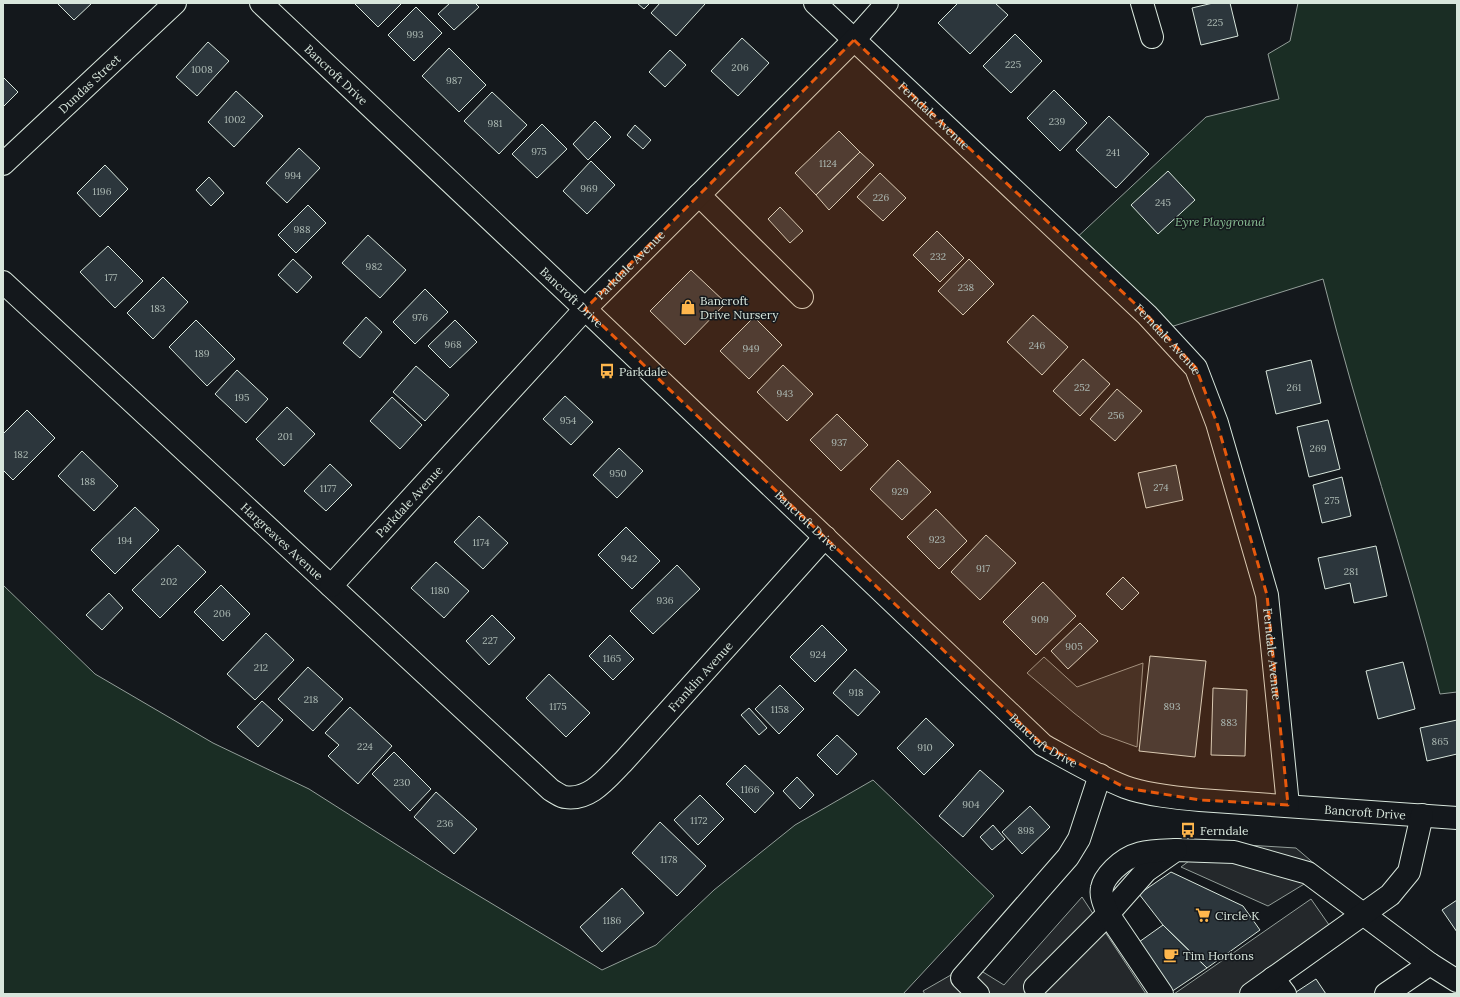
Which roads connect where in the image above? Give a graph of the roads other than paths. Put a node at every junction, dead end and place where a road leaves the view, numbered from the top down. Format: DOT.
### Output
graph roads {
  1 [pos="175,3"];
  2 [pos="261,3"];
  3 [pos="815,3"];
  4 [pos="887,3"];
  5 [pos="1142,3"];
  6 [pos="1152,37"];
  7 [pos="854,40"];
  8 [pos="3,164"];
  9 [pos="699,195"];
  10 [pos="3,282"];
  11 [pos="802,297"];
  12 [pos="585,308"];
  13 [pos="824,537"];
  14 [pos="331,586"];
  15 [pos="1100,775"];
  16 [pos="565,797"];
  17 [pos="1288,805"];
  18 [pos="1422,815"];
  19 [pos="1457,818"];
  20 [pos="1108,914"];
  21 [pos="1363,914"];
  22 [pos="1430,964"];
  23 [pos="1457,981"];
  24 [pos="1279,986"];
  25 [pos="1035,987"];
  26 [pos="978,994"];
  27 [pos="1162,994"];
  28 [pos="1251,994"];
  29 [pos="1386,994"];
  1 -- 8 [label="street, Dundas Street"];
  2 -- 12 [label="street, Bancroft Drive"];
  3 -- 7 [label="street, Ferndale Avenue"];
  4 -- 7 [label="street, Parkdale Avenue"];
  5 -- 6 [label="street"];
  7 -- 9 [label="street, Parkdale Avenue"];
  7 -- 17 [label="street, Ferndale Avenue"];
  9 -- 11 [label="street"];
  9 -- 12 [label="street, Parkdale Avenue"];
  10 -- 14 [label="street, Hargreaves Avenue"];
  12 -- 13 [label="street, Bancroft Drive"];
  12 -- 14 [label="street, Parkdale Avenue"];
  13 -- 15 [label="street, Bancroft Drive"];
  13 -- 16 [label="street, Franklin Avenue"];
  14 -- 16 [label="street, Hargreaves Avenue"];
  15 -- 17 [label="street, Bancroft Drive"];
  15 -- 26 [label="street"];
  17 -- 18 [label="street, Bancroft Drive"];
  18 -- 19 [label="street, Bancroft Drive"];
  18 -- 21 [label="street"];
  20 -- 21 [label="street"];
  20 -- 25 [label="street"];
  20 -- 27 [label="street"];
  21 -- 22 [label="street"];
  21 -- 24 [label="street"];
  22 -- 23 [label="street"];
  22 -- 29 [label="street"];
  24 -- 28 [label="street"];
}
